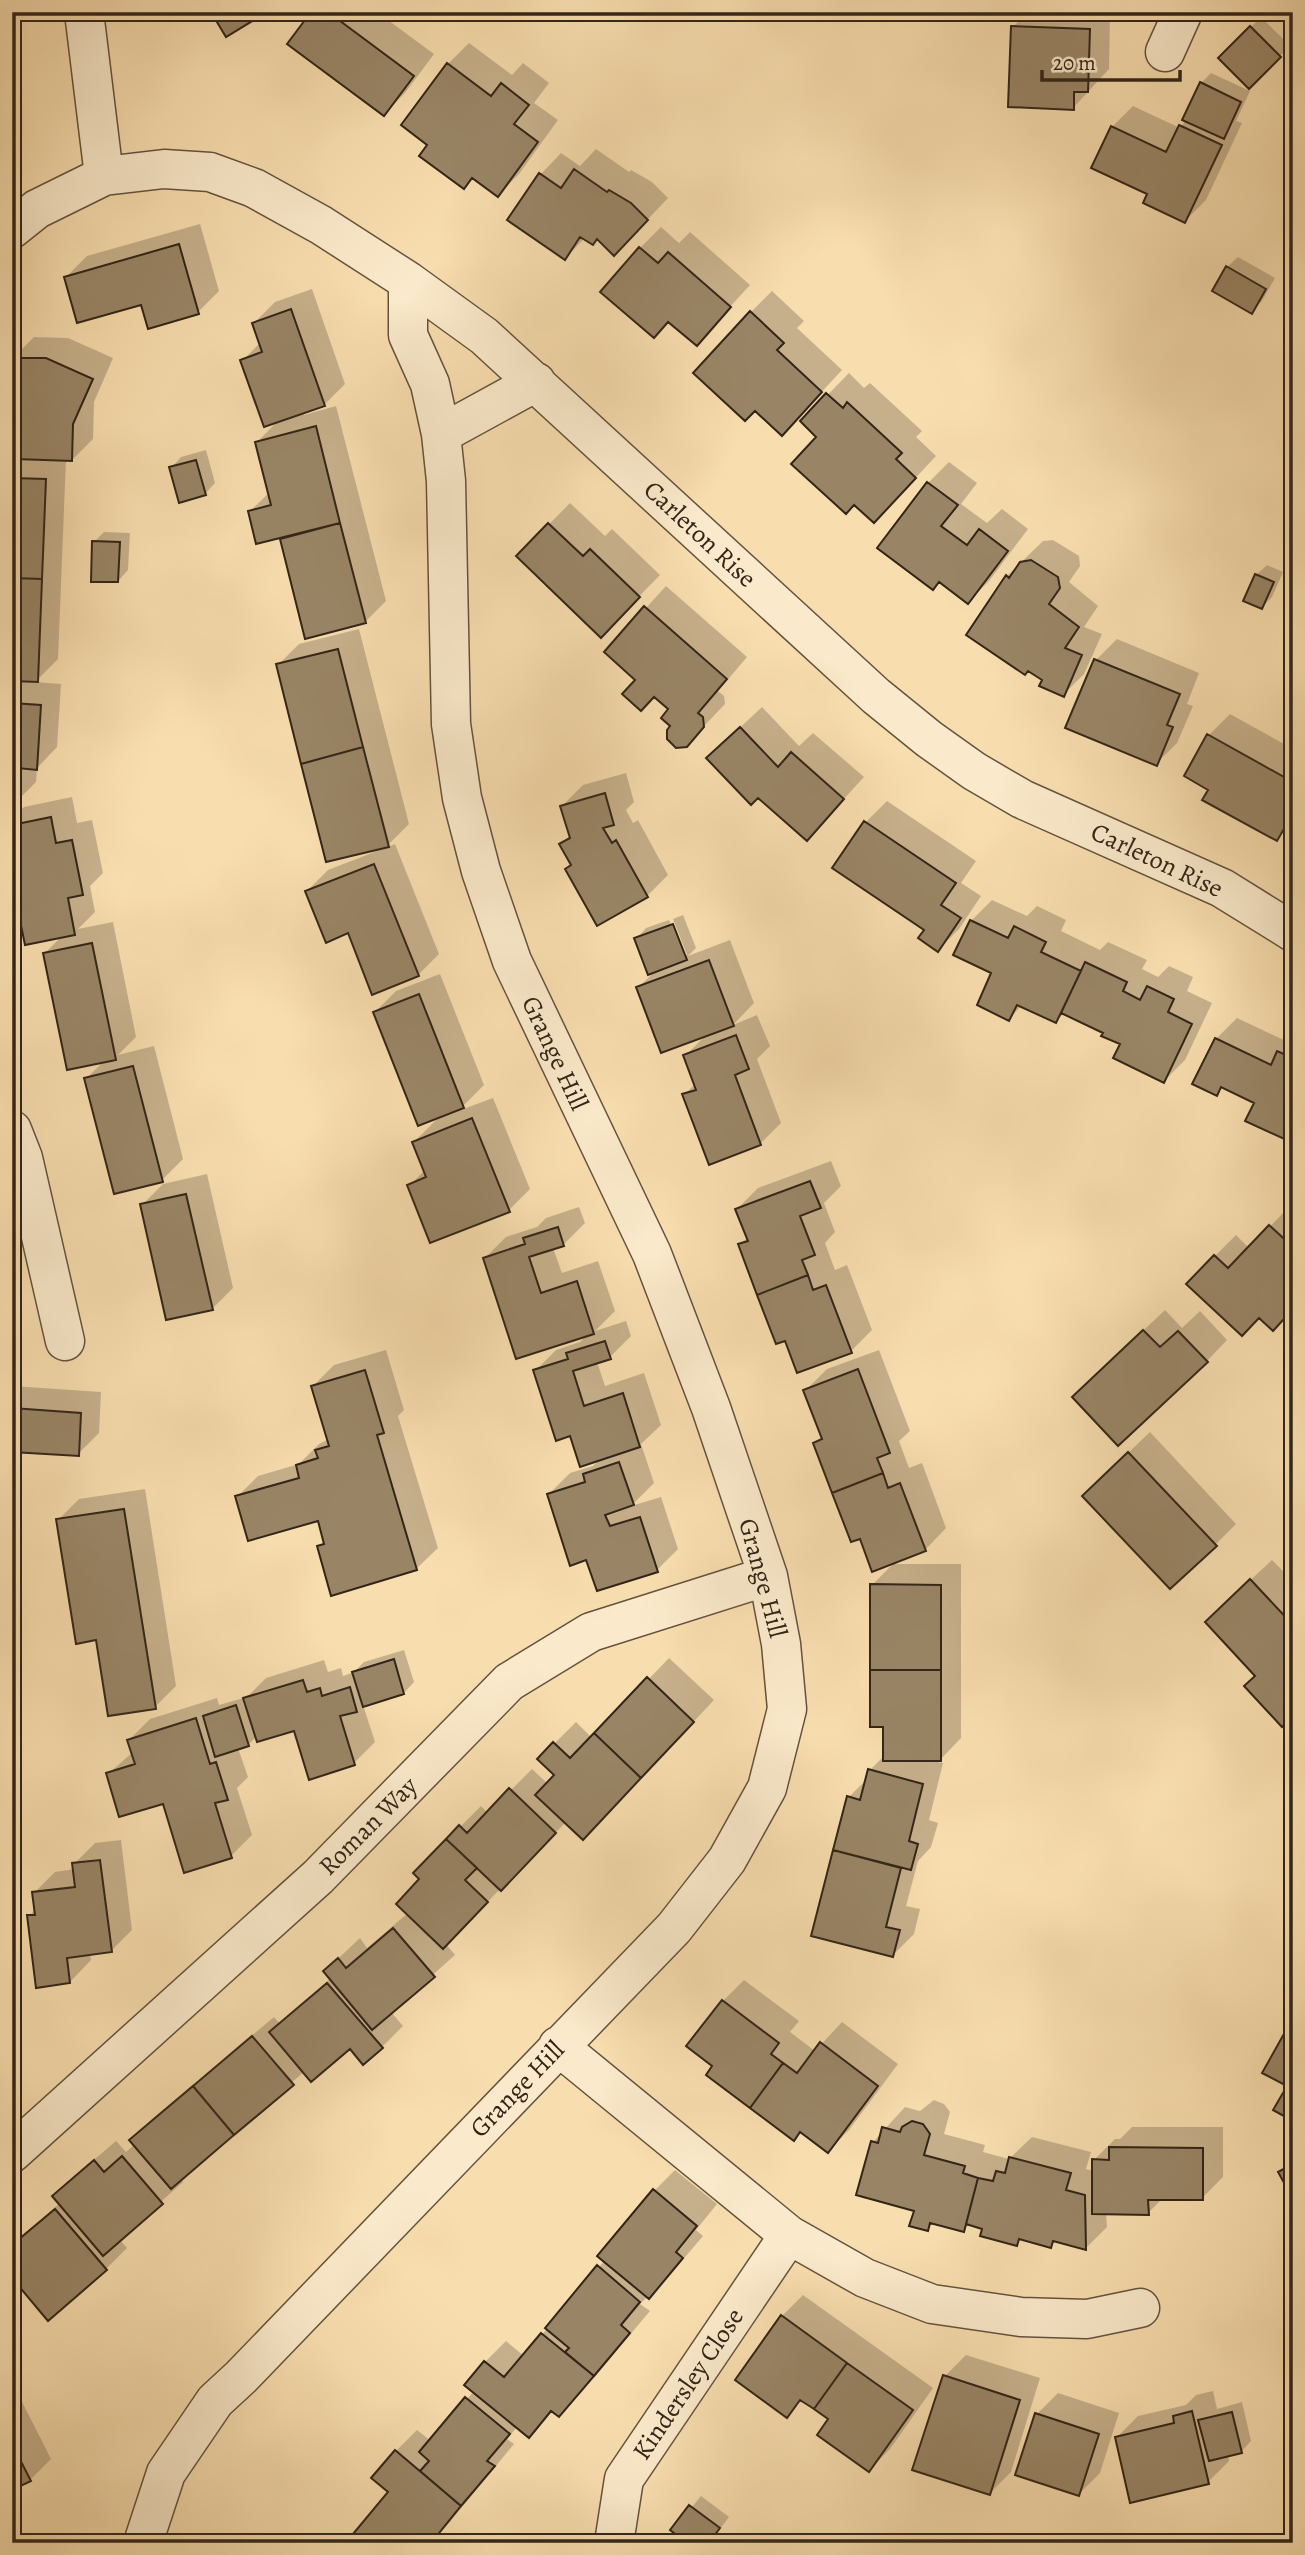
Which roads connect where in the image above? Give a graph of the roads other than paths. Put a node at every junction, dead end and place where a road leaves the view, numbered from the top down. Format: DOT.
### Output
graph roads {
  1 [pos="84,12"];
  2 [pos="1183,12"];
  3 [pos="1165,52"];
  4 [pos="104,176"];
  5 [pos="12,229"];
  6 [pos="408,281"];
  7 [pos="536,382"];
  8 [pos="442,434"];
  9 [pos="1293,932"];
  10 [pos="12,1130"];
  11 [pos="65,1341"];
  12 [pos="768,1576"];
  13 [pos="558,2046"];
  14 [pos="12,2153"];
  15 [pos="789,2235"];
  16 [pos="1140,2308"];
  17 [pos="144,2543"];
  18 [pos="614,2543"];
  1 -- 4 [label="street"];
  2 -- 3 [label="street"];
  4 -- 5 [label="street, Carleton Rise"];
  4 -- 6 [label="street, Carleton Rise"];
  6 -- 7 [label="street, Carleton Rise"];
  6 -- 8 [label="street, Grange Hill"];
  7 -- 8 [label="street"];
  7 -- 9 [label="street, Carleton Rise"];
  8 -- 12 [label="street, Grange Hill"];
  10 -- 11 [label="street"];
  12 -- 13 [label="street, Grange Hill"];
  12 -- 14 [label="street, Roman Way"];
  13 -- 15 [label="street"];
  13 -- 17 [label="street, Grange Hill"];
  15 -- 16 [label="street"];
  15 -- 18 [label="street, Kindersley Close"];
}
